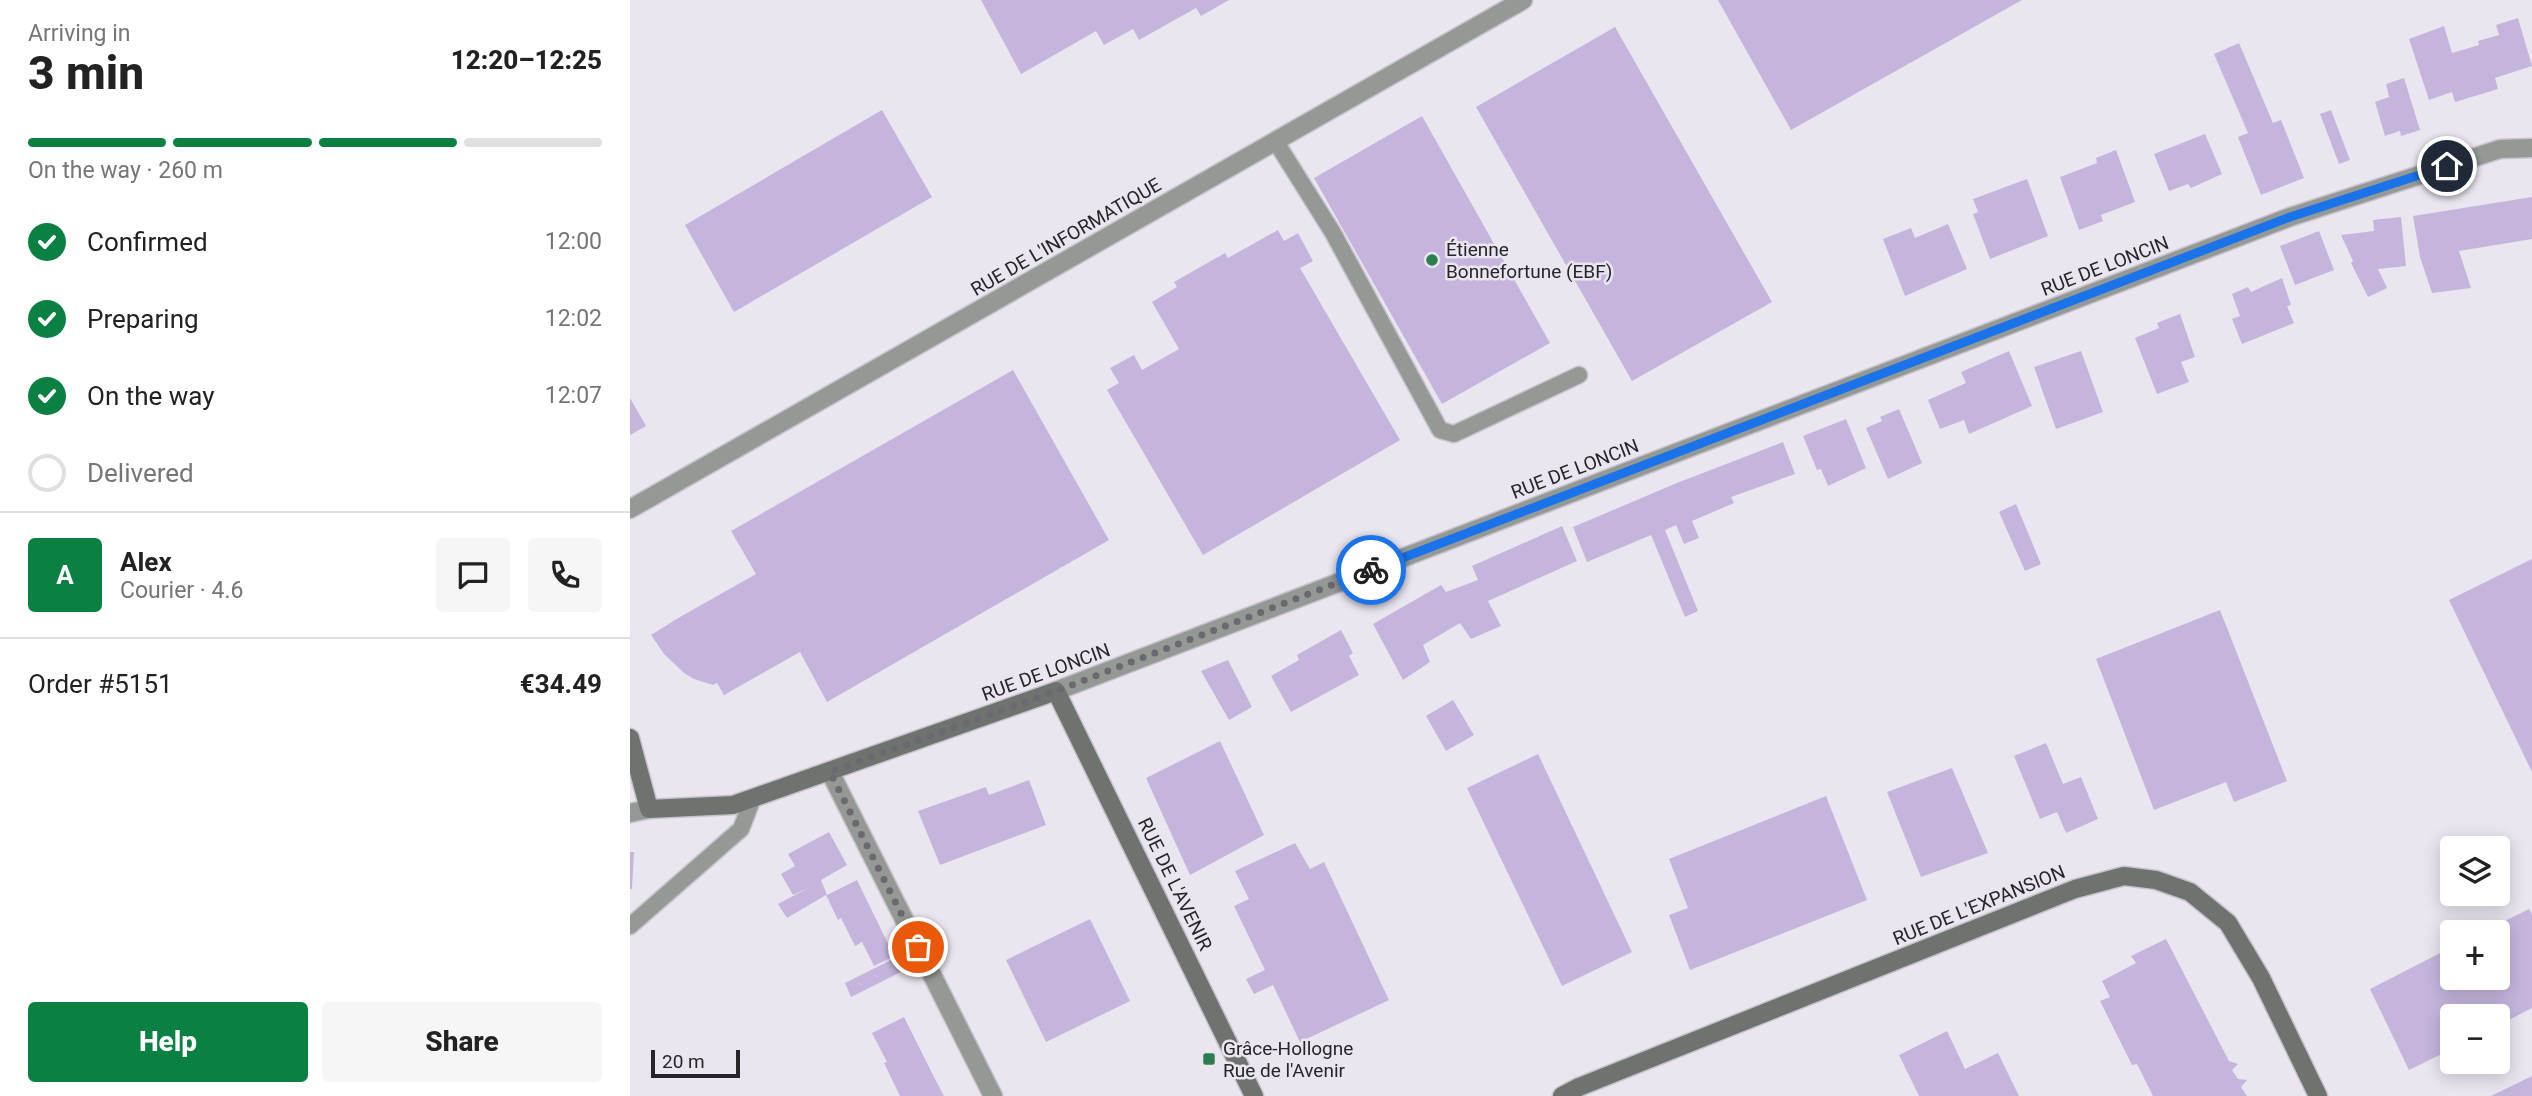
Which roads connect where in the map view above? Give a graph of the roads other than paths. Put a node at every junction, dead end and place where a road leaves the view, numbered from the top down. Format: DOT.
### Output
graph roads {
  1 [pos="1523,0"];
  2 [pos="1276,142"];
  3 [pos="2532,148"];
  4 [pos="1579,375"];
  5 [pos="630,509"];
  6 [pos="1056,691"];
  7 [pos="630,738"];
  8 [pos="830,772"];
  9 [pos="753,799"];
  10 [pos="649,809"];
  11 [pos="630,813"];
  12 [pos="630,926"];
  13 [pos="993,1096"];
  14 [pos="1254,1096"];
  15 [pos="1562,1096"];
  16 [pos="2318,1096"];
  1 -- 2 [label="street, RUE DE L'INFORMATIQUE"];
  2 -- 4 [label="lane"];
  2 -- 5 [label="street, RUE DE L'INFORMATIQUE"];
  3 -- 6 [label="street, RUE DE LONCIN"];
  6 -- 8 [label="street, RUE DE LONCIN"];
  6 -- 14 [label="street, RUE DE L'AVENIR"];
  7 -- 10 [label="street"];
  8 -- 9 [label="street, RUE DE LONCIN"];
  8 -- 13 [label="street"];
  9 -- 10 [label="street, RUE DE LONCIN"];
  9 -- 12 [label="lane"];
  10 -- 11 [label="street, RUE DE LONCIN"];
  15 -- 16 [label="street, RUE DE L'EXPANSION"];
}
